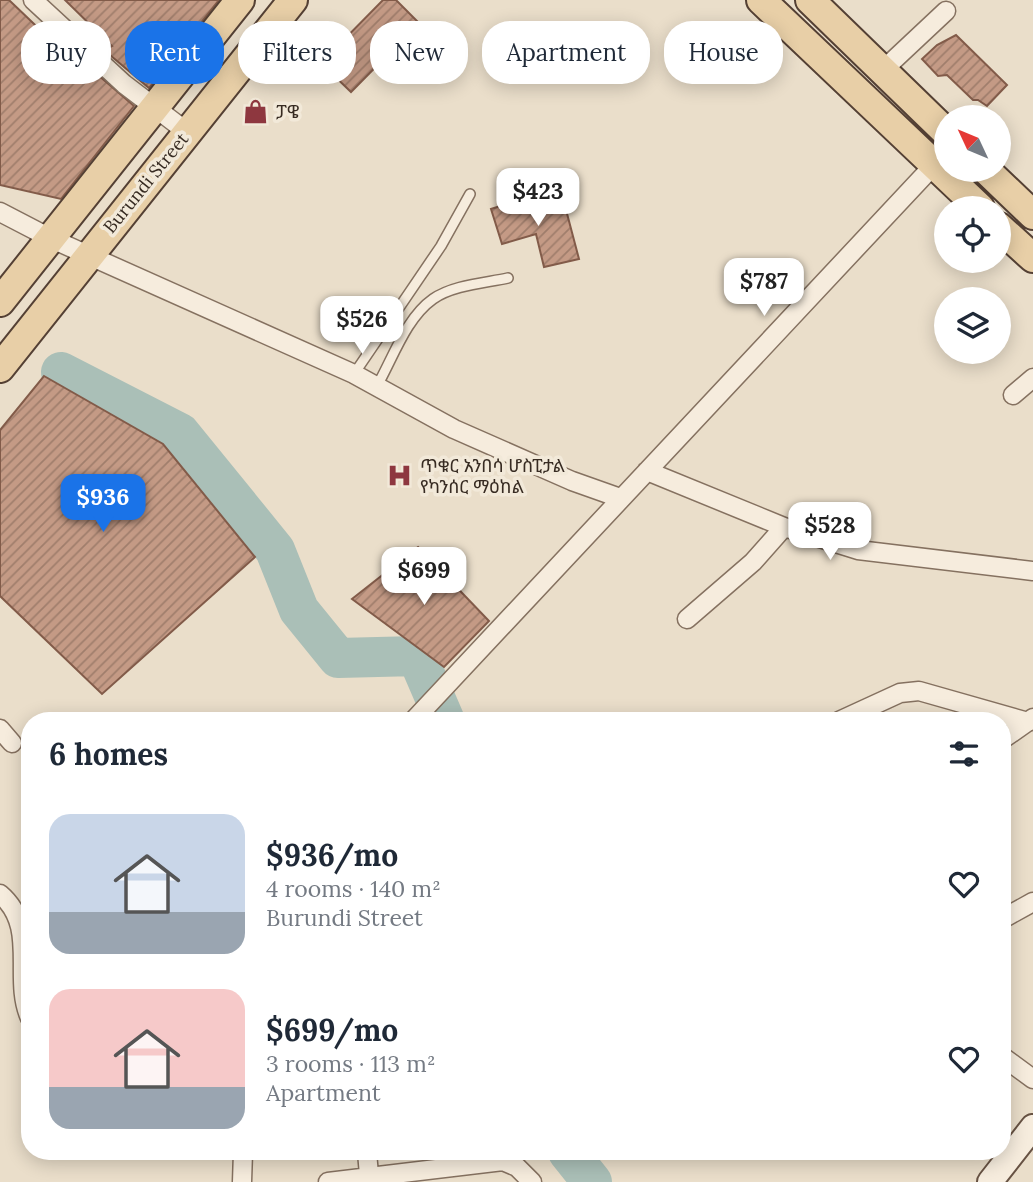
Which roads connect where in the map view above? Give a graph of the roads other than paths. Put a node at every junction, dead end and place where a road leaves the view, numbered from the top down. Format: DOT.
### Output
graph roads {
  1 [pos="33,0"];
  2 [pos="240,0"];
  3 [pos="293,0"];
  4 [pos="761,0"];
  5 [pos="810,0"];
  6 [pos="946,11"];
  7 [pos="882,71"];
  8 [pos="155,107"];
  9 [pos="934,121"];
  10 [pos="187,132"];
  11 [pos="934,153"];
  12 [pos="934,164"];
  13 [pos="959,182"];
  14 [pos="999,182"];
  15 [pos="470,194"];
  16 [pos="970,196"];
  17 [pos="0,212"];
  18 [pos="1033,215"];
  19 [pos="1011,238"];
  20 [pos="51,239"];
  21 [pos="89,254"];
  22 [pos="1033,258"];
  23 [pos="508,278"];
  24 [pos="0,302"];
  25 [pos="0,368"];
  26 [pos="354,374"];
  27 [pos="1033,378"];
  28 [pos="377,386"];
  29 [pos="1013,395"];
  30 [pos="647,471"];
  31 [pos="620,498"];
  32 [pos="784,527"];
  33 [pos="1033,571"];
  34 [pos="687,620"];
  35 [pos="421,712"];
  36 [pos="858,712"];
  37 [pos="999,712"];
  38 [pos="1011,715"];
  39 [pos="1030,720"];
  40 [pos="0,729"];
  41 [pos="1011,733"];
  42 [pos="12,743"];
  43 [pos="0,894"];
  44 [pos="1033,902"];
  45 [pos="1011,914"];
  46 [pos="21,932"];
  47 [pos="1011,1063"];
  48 [pos="1033,1079"];
  49 [pos="1033,1128"];
  50 [pos="1011,1156"];
  51 [pos="243,1160"];
  52 [pos="368,1160"];
  53 [pos="1008,1160"];
  54 [pos="369,1175"];
  55 [pos="242,1182"];
  56 [pos="328,1182"];
  57 [pos="532,1182"];
  58 [pos="990,1182"];
  1 -- 8 [label="street"];
  2 -- 8 [label="main road"];
  3 -- 10 [label="main road, Burundi Street"];
  4 -- 11 [label="main road"];
  5 -- 7 [label="main road"];
  6 -- 7 [label="street"];
  7 -- 9 [label="main road"];
  8 -- 10 [label="street"];
  8 -- 20 [label="main road"];
  10 -- 21 [label="main road, Burundi Street"];
  12 -- 30 [label="street"];
  13 -- 16 [label="main road"];
  14 -- 18 [label="main road"];
  15 -- 26 [label="lane"];
  17 -- 20 [label="street"];
  19 -- 22 [label="main road"];
  20 -- 21 [label="street"];
  20 -- 24 [label="main road"];
  21 -- 25 [label="main road, Burundi Street"];
  21 -- 26 [label="street"];
  23 -- 28 [label="lane"];
  26 -- 28 [label="street"];
  27 -- 29 [label="street"];
  28 -- 31 [label="street"];
  30 -- 31 [label="street"];
  30 -- 32 [label="street"];
  31 -- 35 [label="street"];
  32 -- 33 [label="street"];
  32 -- 34 [label="street"];
  36 -- 37 [label="street"];
  38 -- 39 [label="street"];
  39 -- 41 [label="street"];
  40 -- 42 [label="street"];
  43 -- 46 [label="street"];
  44 -- 45 [label="street"];
  47 -- 48 [label="street"];
  49 -- 50 [label="street"];
  51 -- 55 [label="street"];
  52 -- 54 [label="street"];
  53 -- 58 [label="street"];
  54 -- 56 [label="street"];
  54 -- 57 [label="street"];
}
